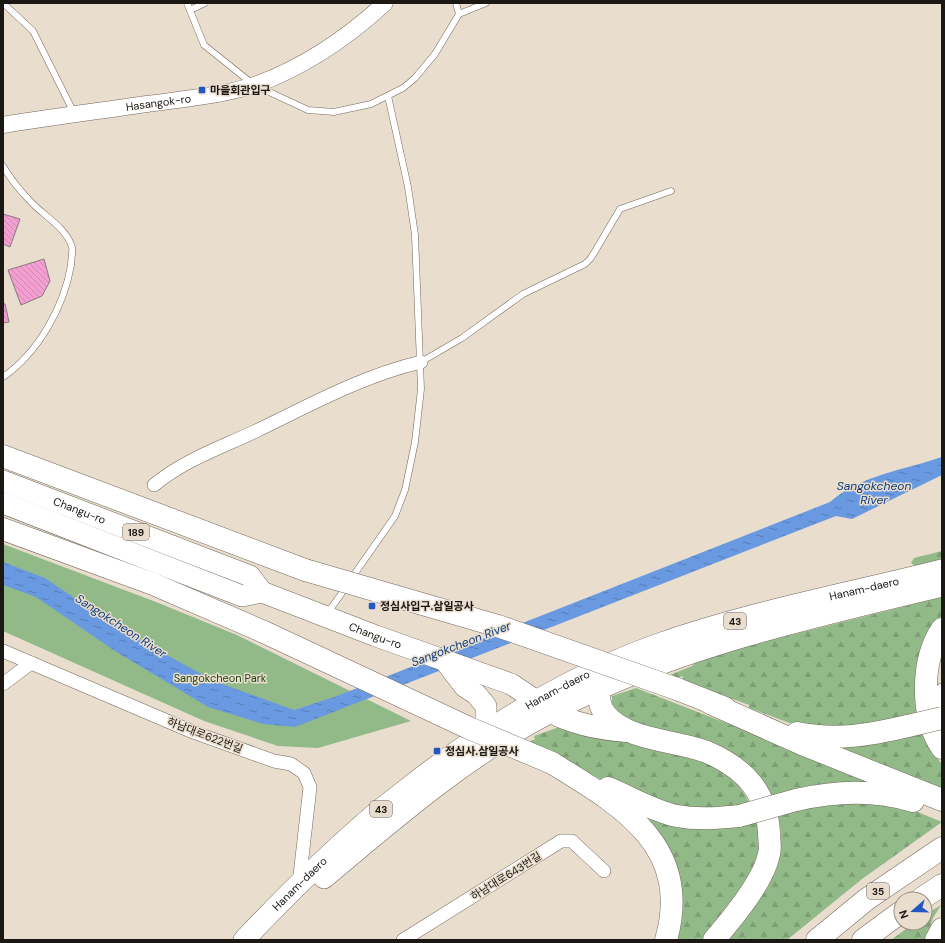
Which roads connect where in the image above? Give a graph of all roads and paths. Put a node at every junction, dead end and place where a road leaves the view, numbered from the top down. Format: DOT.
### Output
graph roads {
  1 [pos="3,3"];
  2 [pos="186,3"];
  3 [pos="205,3"];
  4 [pos="384,3"];
  5 [pos="456,3"];
  6 [pos="486,3"];
  7 [pos="190,10"];
  8 [pos="459,14"];
  9 [pos="254,85"];
  10 [pos="388,96"];
  11 [pos="74,113"];
  12 [pos="3,125"];
  13 [pos="3,166"];
  14 [pos="671,191"];
  15 [pos="421,362"];
  16 [pos="3,377"];
  17 [pos="3,456"];
  18 [pos="3,481"];
  19 [pos="154,485"];
  20 [pos="3,503"];
  21 [pos="3,529"];
  22 [pos="942,570"];
  23 [pos="942,586"];
  24 [pos="262,592"];
  25 [pos="325,616"];
  26 [pos="942,629"];
  27 [pos="3,651"];
  28 [pos="445,661"];
  29 [pos="31,663"];
  30 [pos="606,666"];
  31 [pos="3,684"];
  32 [pos="600,689"];
  33 [pos="942,690"];
  34 [pos="710,703"];
  35 [pos="544,706"];
  36 [pos="942,717"];
  37 [pos="630,732"];
  38 [pos="474,740"];
  39 [pos="942,748"];
  40 [pos="552,762"];
  41 [pos="942,800"];
  42 [pos="942,811"];
  43 [pos="942,848"];
  44 [pos="604,872"];
  45 [pos="298,884"];
  46 [pos="942,885"];
  47 [pos="933,891"];
  48 [pos="893,918"];
  49 [pos="942,929"];
  50 [pos="244,940"];
  51 [pos="264,940"];
  52 [pos="403,940"];
  53 [pos="666,940"];
  54 [pos="714,940"];
  55 [pos="817,940"];
  56 [pos="863,940"];
  57 [pos="936,940"];
  1 -- 11 [label="lane"];
  2 -- 7 [label="lane"];
  3 -- 7 [label="lane"];
  4 -- 9 [label="street, Hasangok-ro"];
  5 -- 8 [label="lane"];
  6 -- 8 [label="lane"];
  7 -- 9 [label="lane"];
  8 -- 10 [label="lane"];
  9 -- 10 [label="lane"];
  9 -- 11 [label="street, Hasangok-ro"];
  10 -- 15 [label="lane"];
  11 -- 12 [label="street, Hasangok-ro"];
  13 -- 16 [label="lane"];
  14 -- 15 [label="lane"];
  15 -- 19 [label="street"];
  15 -- 25 [label="lane"];
  17 -- 34 [label="highway, bridge"];
  18 -- 24 [label="main road, Changu-ro / 189"];
  20 -- 24 [label="main road, Changu-ro / 189"];
  21 -- 40 [label="highway, bridge"];
  22 -- 30 [label="main road, Hanam-daero / 43"];
  23 -- 32 [label="main road, Hanam-daero / 43"];
  24 -- 25 [label="main road, Changu-ro"];
  25 -- 28 [label="main road, Changu-ro"];
  26 -- 39 [label="highway"];
  27 -- 29 [label="street, 하남대로622번길"];
  28 -- 35 [label="main road, Changu-ro"];
  28 -- 38 [label="main road"];
  29 -- 31 [label="street"];
  29 -- 45 [label="street, 하남대로622번길"];
  30 -- 32 [label="highway"];
  30 -- 35 [label="main road, Hanam-daero / 43"];
  32 -- 35 [label="main road, Hanam-daero / 43"];
  32 -- 37 [label="highway"];
  33 -- 36 [label="street"];
  34 -- 36 [label="highway, bridge"];
  34 -- 41 [label="highway"];
  35 -- 37 [label="highway"];
  35 -- 38 [label="main road, Hanam-daero / 43"];
  35 -- 51 [label="main road, Hanam-daero / 43"];
  37 -- 54 [label="highway"];
  38 -- 45 [label="main road, Hanam-daero / 43"];
  40 -- 42 [label="highway, bridge"];
  40 -- 53 [label="highway"];
  43 -- 55 [label="highway, 35"];
  44 -- 52 [label="street, 하남대로643번길"];
  45 -- 50 [label="main road, Hanam-daero / 43"];
  46 -- 47 [label="highway"];
  48 -- 56 [label="highway"];
  49 -- 57 [label="highway"];
}
